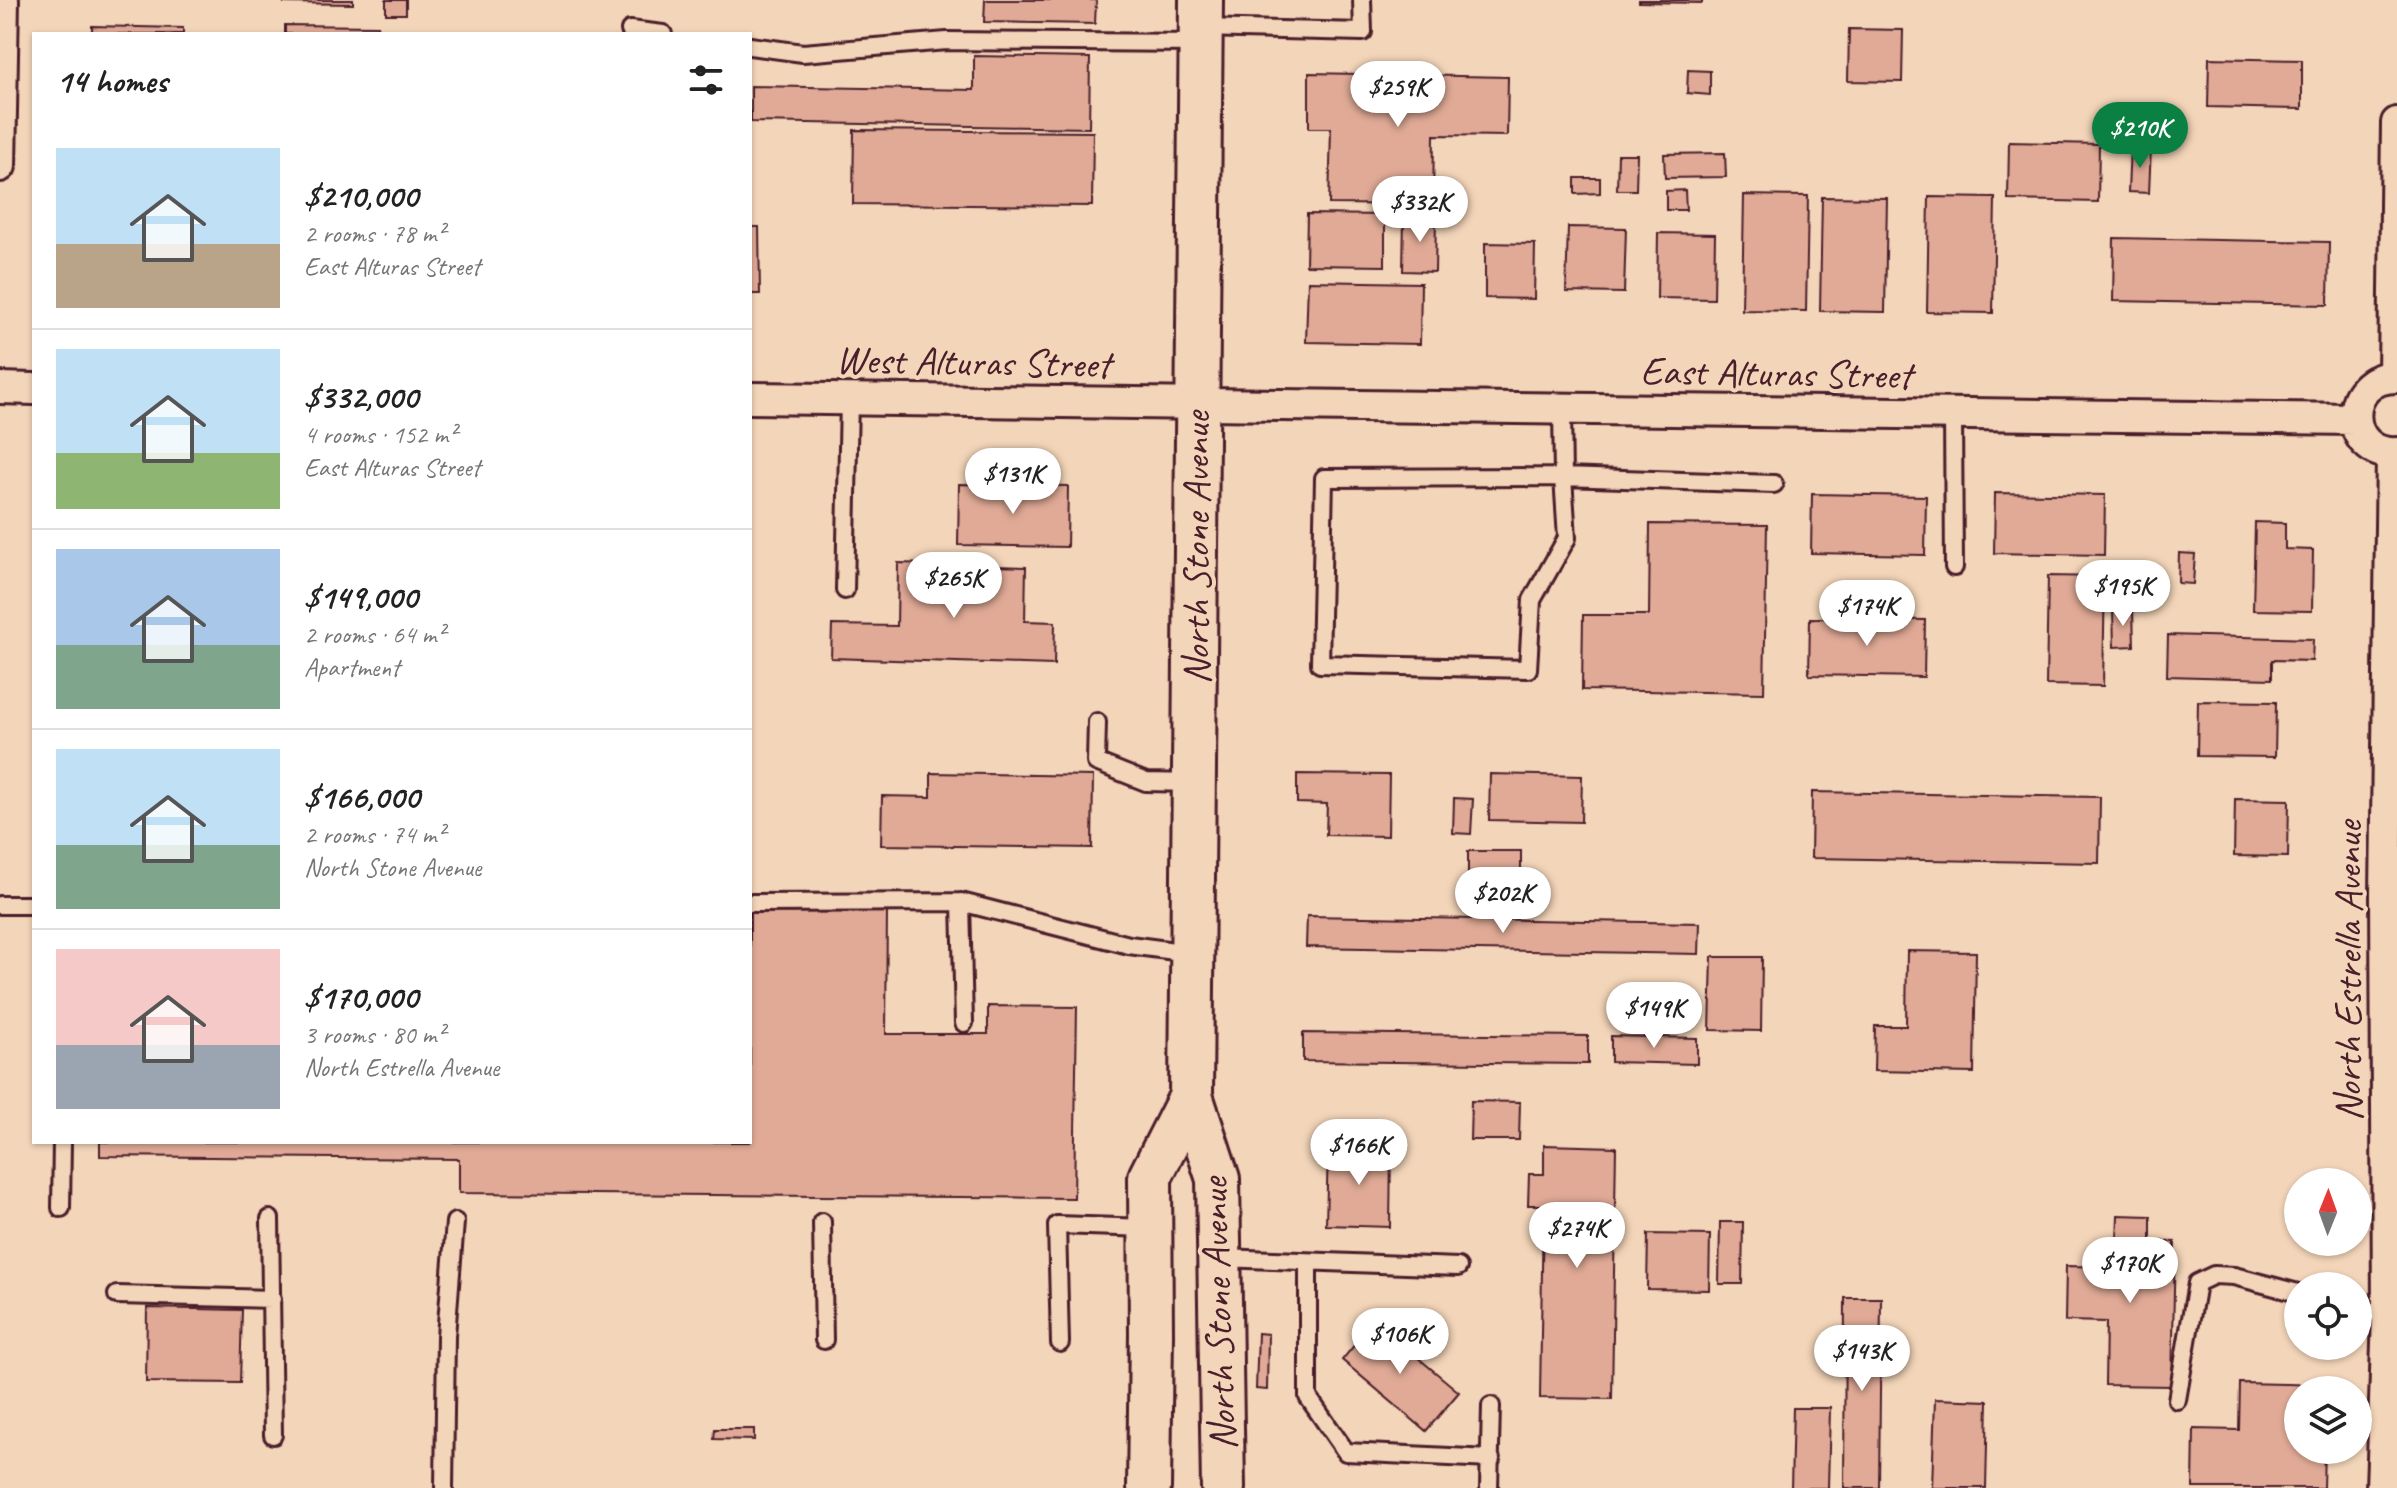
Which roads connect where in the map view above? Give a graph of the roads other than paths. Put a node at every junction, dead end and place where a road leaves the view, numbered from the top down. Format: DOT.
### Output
graph roads {
  1 [pos="3,0"];
  2 [pos="1362,0"];
  3 [pos="1201,24"];
  4 [pos="630,30"];
  5 [pos="646,32"];
  6 [pos="752,46"];
  7 [pos="2397,123"];
  8 [pos="0,166"];
  9 [pos="2396,376"];
  10 [pos="0,388"];
  11 [pos="32,389"];
  12 [pos="752,398"];
  13 [pos="849,400"];
  14 [pos="1196,404"];
  15 [pos="1562,409"];
  16 [pos="1953,414"];
  17 [pos="2355,419"];
  18 [pos="2395,453"];
  19 [pos="1563,477"];
  20 [pos="1774,484"];
  21 [pos="1954,567"];
  22 [pos="845,590"];
  23 [pos="1097,722"];
  24 [pos="1193,783"];
  25 [pos="2391,894"];
  26 [pos="961,902"];
  27 [pos="752,903"];
  28 [pos="0,905"];
  29 [pos="32,905"];
  30 [pos="1192,953"];
  31 [pos="964,1023"];
  32 [pos="1191,1096"];
  33 [pos="62,1144"];
  34 [pos="61,1208"];
  35 [pos="270,1219"];
  36 [pos="455,1222"];
  37 [pos="822,1222"];
  38 [pos="1151,1228"];
  39 [pos="1220,1258"];
  40 [pos="1308,1262"];
  41 [pos="1458,1267"];
  42 [pos="2284,1289"];
  43 [pos="117,1295"];
  44 [pos="272,1299"];
  45 [pos="2372,1311"];
  46 [pos="2388,1315"];
  47 [pos="824,1340"];
  48 [pos="1060,1343"];
  49 [pos="2177,1400"];
  50 [pos="1491,1406"];
  51 [pos="273,1435"];
  52 [pos="1491,1459"];
  53 [pos="444,1488"];
  54 [pos="1149,1488"];
  55 [pos="1223,1488"];
  56 [pos="1489,1488"];
  57 [pos="2382,1488"];
  1 -- 8 [label="street"];
  2 -- 3 [label="lane"];
  3 -- 6 [label="lane"];
  3 -- 14 [label="main road, North Stone Avenue"];
  4 -- 5 [label="lane"];
  7 -- 9 [label="street"];
  9 -- 17 [label="street"];
  10 -- 11 [label="street"];
  12 -- 13 [label="street, West Alturas Street"];
  13 -- 14 [label="street, West Alturas Street"];
  13 -- 22 [label="lane"];
  14 -- 15 [label="street, East Alturas Street"];
  14 -- 24 [label="main road, North Stone Avenue"];
  15 -- 16 [label="street, East Alturas Street"];
  15 -- 19 [label="lane"];
  16 -- 17 [label="street, East Alturas Street"];
  16 -- 21 [label="lane"];
  17 -- 18 [label="street"];
  18 -- 25 [label="street, North Estrella Avenue"];
  19 -- 19 [label="lane"];
  19 -- 20 [label="lane"];
  23 -- 24 [label="lane"];
  24 -- 30 [label="main road, North Stone Avenue"];
  25 -- 46 [label="street, North Estrella Avenue"];
  26 -- 27 [label="lane"];
  26 -- 30 [label="lane"];
  26 -- 31 [label="lane"];
  28 -- 29 [label="lane"];
  30 -- 32 [label="main road, North Stone Avenue"];
  32 -- 38 [label="main road, North Stone Avenue"];
  32 -- 39 [label="main road, North Stone Avenue"];
  33 -- 34 [label="lane"];
  35 -- 44 [label="lane"];
  36 -- 53 [label="lane"];
  37 -- 47 [label="lane"];
  38 -- 48 [label="lane"];
  38 -- 54 [label="main road, North Stone Avenue"];
  39 -- 40 [label="lane"];
  39 -- 55 [label="main road, North Stone Avenue"];
  40 -- 41 [label="lane"];
  40 -- 52 [label="lane"];
  42 -- 49 [label="lane"];
  43 -- 44 [label="lane"];
  44 -- 51 [label="lane"];
  45 -- 46 [label="lane"];
  46 -- 57 [label="street, North Estrella Avenue"];
  50 -- 52 [label="lane"];
  52 -- 56 [label="lane"];
}
